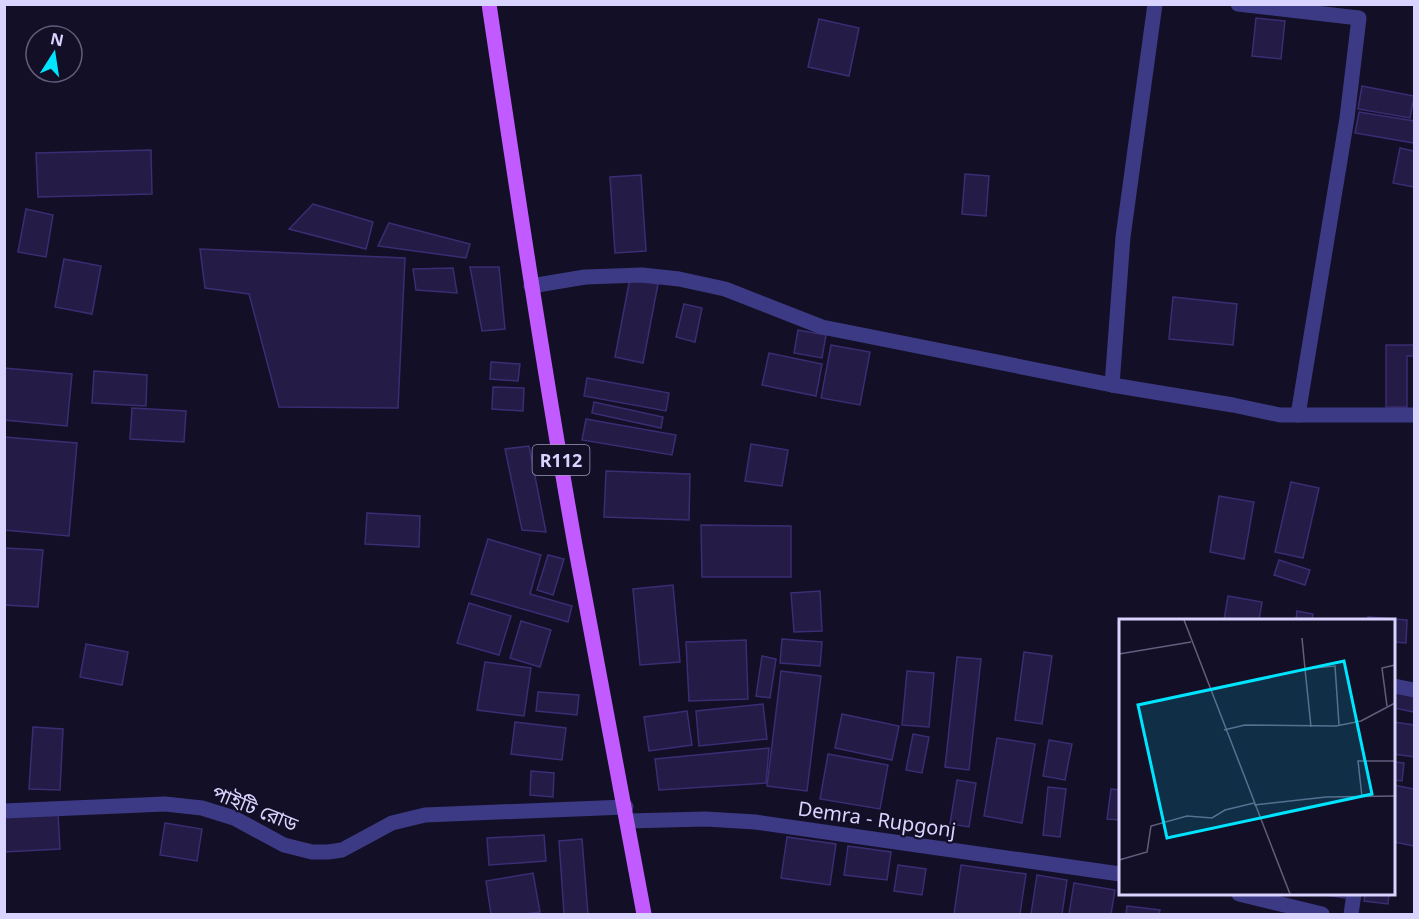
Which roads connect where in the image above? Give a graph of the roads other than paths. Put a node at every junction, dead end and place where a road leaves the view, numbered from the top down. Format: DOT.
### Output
graph roads {
  1 [pos="489,4"];
  2 [pos="1155,4"];
  3 [pos="1238,4"];
  4 [pos="531,286"];
  5 [pos="1112,385"];
  6 [pos="1298,415"];
  7 [pos="1414,415"];
  8 [pos="1395,686"];
  9 [pos="1414,690"];
  10 [pos="4,811"];
  11 [pos="626,814"];
  12 [pos="1119,874"];
  13 [pos="1243,895"];
  14 [pos="1354,895"];
  15 [pos="644,915"];
  16 [pos="1322,915"];
  17 [pos="1351,915"];
  1 -- 4 [label="main road, R112"];
  2 -- 5 [label="street"];
  3 -- 6 [label="street"];
  4 -- 5 [label="street"];
  4 -- 11 [label="main road, R112"];
  5 -- 6 [label="street"];
  6 -- 7 [label="street"];
  8 -- 9 [label="street"];
  10 -- 11 [label="street, পাইটি রোড"];
  11 -- 12 [label="street, Demra - Rupgonj"];
  11 -- 15 [label="main road, R112"];
  13 -- 16 [label="street"];
  14 -- 17 [label="street"];
}
